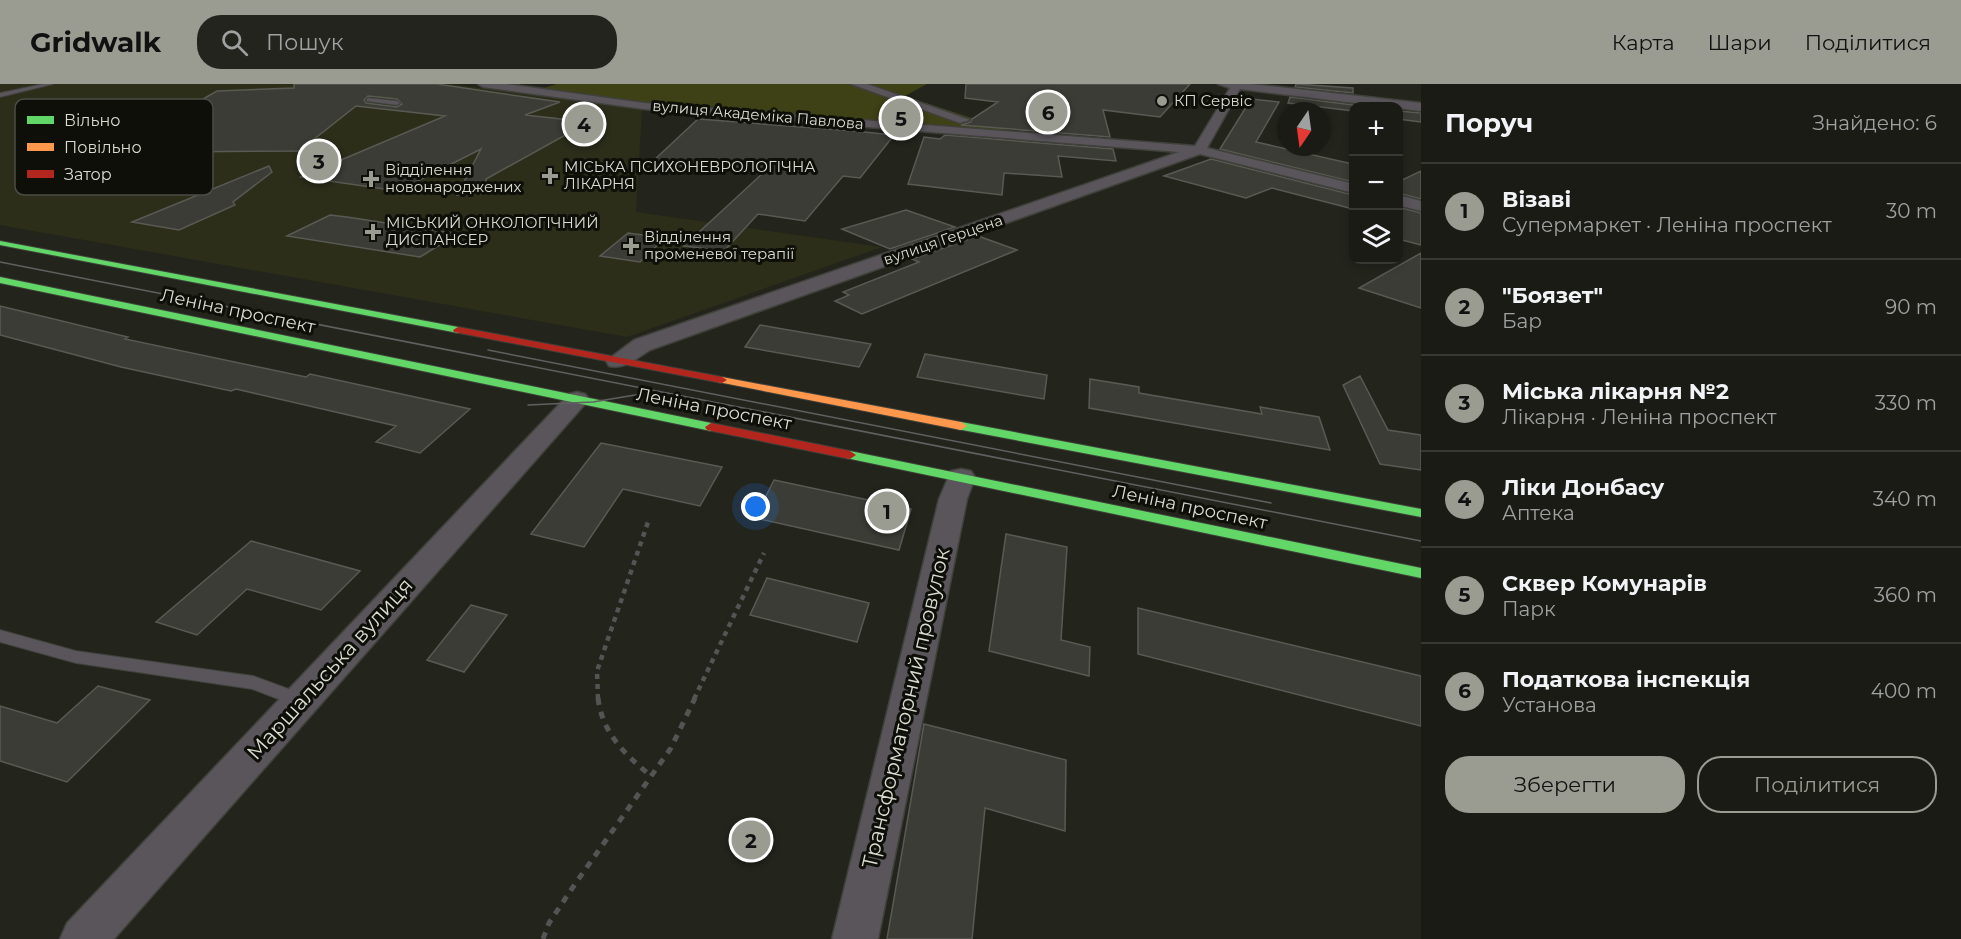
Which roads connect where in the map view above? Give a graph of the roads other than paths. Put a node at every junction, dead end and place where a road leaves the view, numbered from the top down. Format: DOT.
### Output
graph roads {
  1 [pos="50,84"];
  2 [pos="483,84"];
  3 [pos="545,84"];
  4 [pos="856,84"];
  5 [pos="1233,85"];
  6 [pos="526,90"];
  7 [pos="0,95"];
  8 [pos="368,100"];
  9 [pos="397,103"];
  10 [pos="1421,107"];
  11 [pos="1008,134"];
  12 [pos="1199,150"];
  13 [pos="1349,188"];
  14 [pos="1403,201"];
  15 [pos="1421,206"];
  16 [pos="0,243"];
  17 [pos="0,280"];
  18 [pos="617,361"];
  19 [pos="603,372"];
  20 [pos="583,393"];
  21 [pos="961,477"];
  22 [pos="1421,513"];
  23 [pos="1421,573"];
  24 [pos="0,636"];
  25 [pos="302,700"];
  26 [pos="83,939"];
  27 [pos="855,939"];
  1 -- 7 [label="lane"];
  2 -- 6 [label="street, вулиця Академіка Павлова"];
  3 -- 6 [label="street"];
  4 -- 11 [label="street"];
  5 -- 10 [label="street"];
  5 -- 12 [label="street"];
  6 -- 11 [label="street, вулиця Академіка Павлова"];
  8 -- 9 [label="lane"];
  11 -- 12 [label="street, вулиця Академіка Павлова"];
  12 -- 13 [label="street, вулиця Академіка Павлова"];
  12 -- 18 [label="street, вулиця Герцена"];
  14 -- 15 [label="street"];
  16 -- 18 [label="main road, Леніна проспект"];
  17 -- 20 [label="main road, Леніна проспект"];
  18 -- 19 [label="main road"];
  18 -- 22 [label="main road, Леніна проспект"];
  20 -- 21 [label="main road, Леніна проспект"];
  20 -- 25 [label="street, Маршальська вулиця"];
  21 -- 23 [label="main road, Леніна проспект"];
  21 -- 27 [label="street, Трансформаторний провулок"];
  24 -- 25 [label="lane"];
  25 -- 26 [label="street, Маршальська вулиця"];
}
